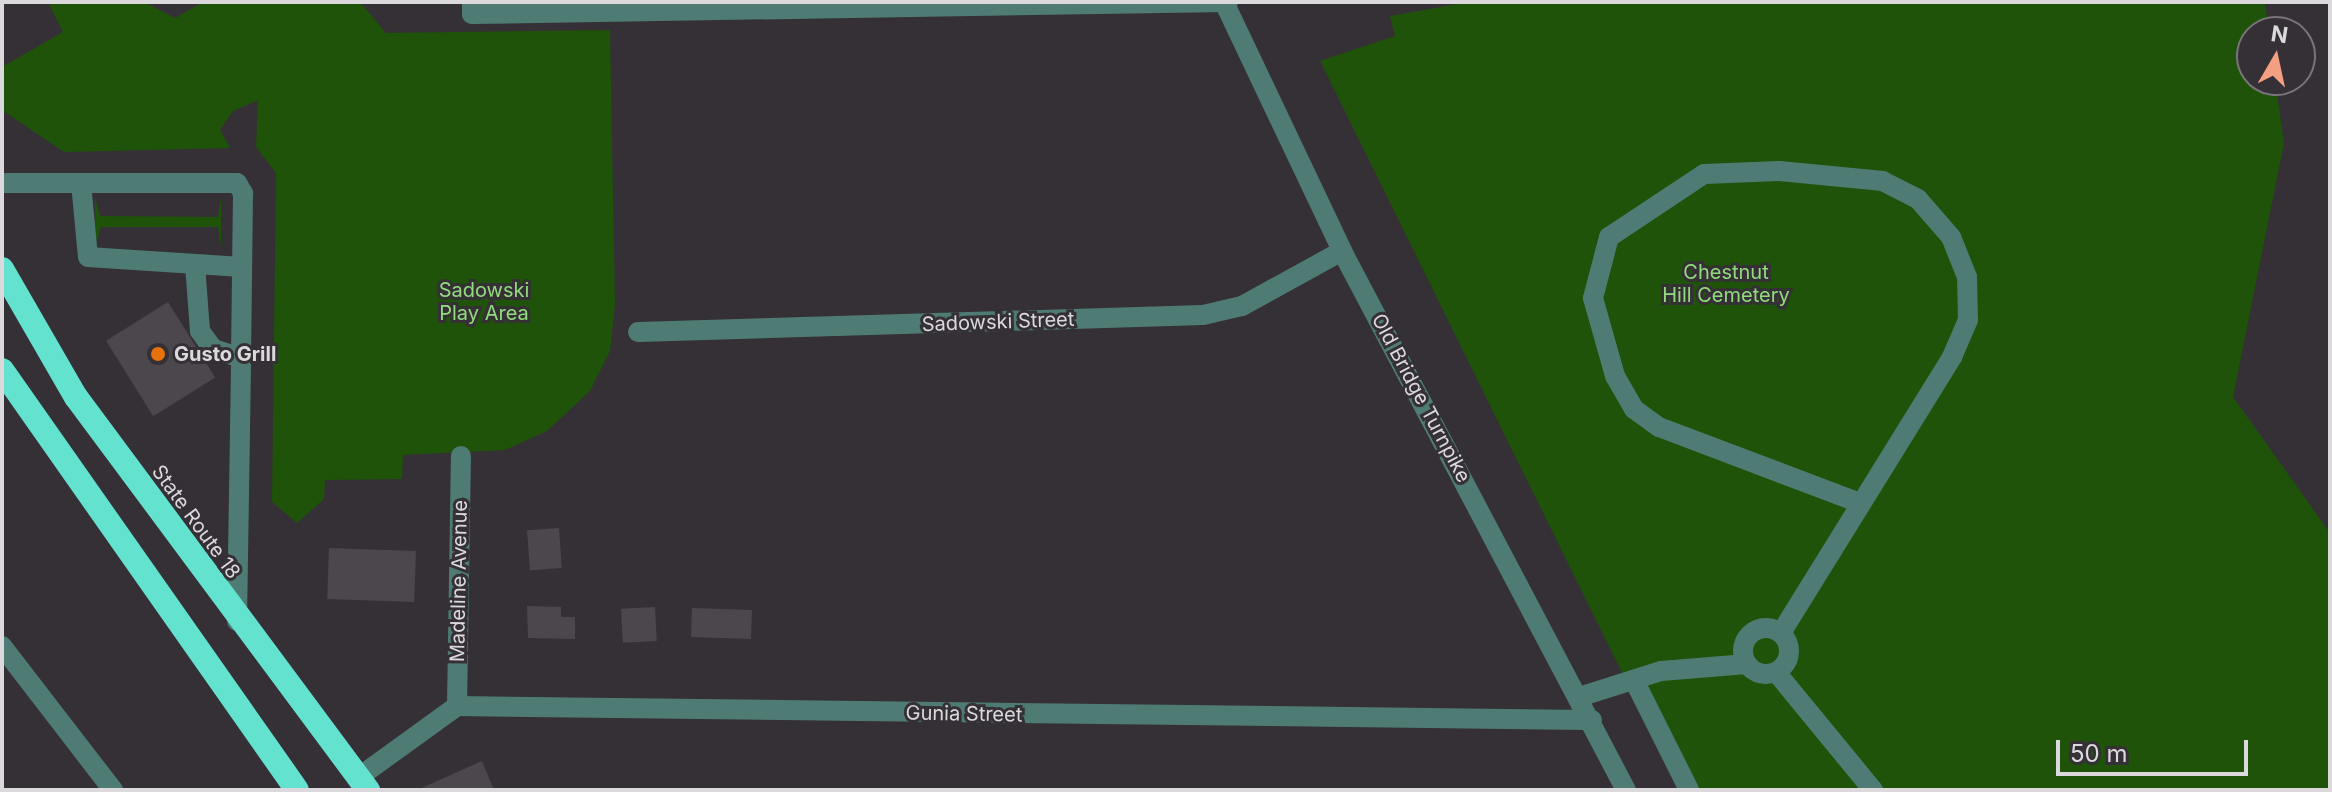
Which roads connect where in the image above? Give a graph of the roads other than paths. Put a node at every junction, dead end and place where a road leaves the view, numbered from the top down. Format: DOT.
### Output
graph roads {
  1 [pos="1225,2"];
  2 [pos="472,8"];
  3 [pos="2,183"];
  4 [pos="81,183"];
  5 [pos="1342,251"];
  6 [pos="195,265"];
  7 [pos="242,267"];
  8 [pos="2,269"];
  9 [pos="638,332"];
  10 [pos="241,358"];
  11 [pos="5,383"];
  12 [pos="461,456"];
  13 [pos="1860,503"];
  14 [pos="237,621"];
  15 [pos="1781,633"];
  16 [pos="2,646"];
  17 [pos="1747,664"];
  18 [pos="1776,672"];
  19 [pos="1634,680"];
  20 [pos="1579,697"];
  21 [pos="457,706"];
  22 [pos="1592,720"];
  23 [pos="364,784"];
  24 [pos="113,790"];
  25 [pos="297,790"];
  26 [pos="1626,790"];
  27 [pos="1689,790"];
  28 [pos="1873,790"];
  1 -- 2 [label="street"];
  1 -- 5 [label="street, Old Bridge Turnpike"];
  3 -- 4 [label="street"];
  4 -- 6 [label="street"];
  4 -- 7 [label="street"];
  5 -- 9 [label="street, Sadowski Street"];
  5 -- 20 [label="street, Old Bridge Turnpike"];
  6 -- 7 [label="street"];
  6 -- 10 [label="street"];
  7 -- 10 [label="street"];
  8 -- 14 [label="highway, State Route 18"];
  10 -- 14 [label="street"];
  11 -- 25 [label="highway"];
  12 -- 21 [label="street, Madeline Avenue"];
  13 -- 13 [label="street"];
  13 -- 15 [label="street"];
  14 -- 23 [label="highway, State Route 18"];
  15 -- 17 [label="street"];
  15 -- 18 [label="street"];
  16 -- 24 [label="street"];
  17 -- 18 [label="street"];
  17 -- 19 [label="street"];
  18 -- 28 [label="street"];
  19 -- 20 [label="street"];
  19 -- 27 [label="street"];
  20 -- 22 [label="street, Old Bridge Turnpike"];
  21 -- 22 [label="street, Gunia Street"];
  21 -- 23 [label="street"];
  22 -- 26 [label="street, Old Bridge Turnpike"];
}
